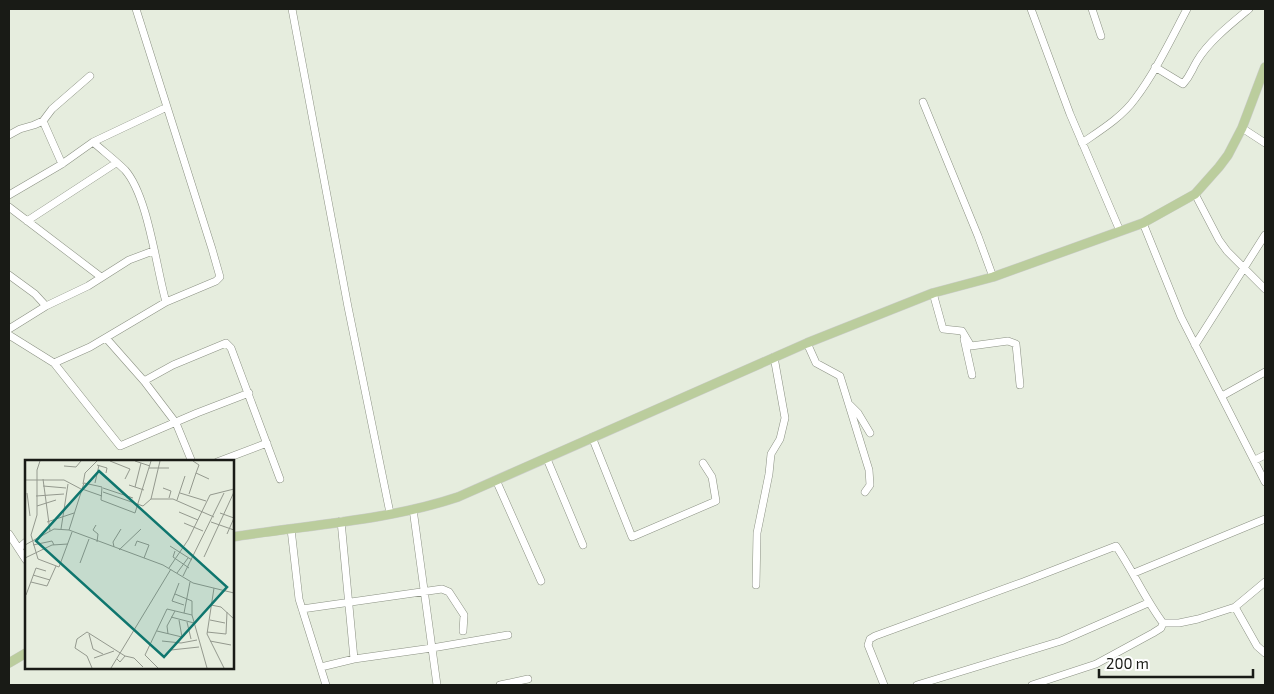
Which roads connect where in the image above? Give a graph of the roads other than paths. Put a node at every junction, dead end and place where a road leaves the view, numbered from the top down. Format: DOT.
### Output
graph roads {
  1 [pos="136,9"];
  2 [pos="292,9"];
  3 [pos="1031,9"];
  4 [pos="1092,9"];
  5 [pos="1187,9"];
  6 [pos="1249,9"];
  7 [pos="1102,36"];
  8 [pos="1155,67"];
  9 [pos="1265,67"];
  10 [pos="90,76"];
  11 [pos="924,102"];
  12 [pos="167,107"];
  13 [pos="43,121"];
  14 [pos="1242,128"];
  15 [pos="9,135"];
  16 [pos="93,142"];
  17 [pos="1082,143"];
  18 [pos="1265,143"];
  19 [pos="116,163"];
  20 [pos="62,164"];
  21 [pos="1195,194"];
  22 [pos="9,195"];
  23 [pos="9,207"];
  24 [pos="27,220"];
  25 [pos="1143,224"];
  26 [pos="1120,231"];
  27 [pos="1265,235"];
  28 [pos="153,251"];
  29 [pos="1244,270"];
  30 [pos="9,276"];
  31 [pos="993,277"];
  32 [pos="101,278"];
  33 [pos="1265,289"];
  34 [pos="933,293"];
  35 [pos="166,302"];
  36 [pos="46,306"];
  37 [pos="9,329"];
  38 [pos="962,331"];
  39 [pos="9,335"];
  40 [pos="106,338"];
  41 [pos="806,343"];
  42 [pos="1195,345"];
  43 [pos="774,357"];
  44 [pos="54,363"];
  45 [pos="1265,372"];
  46 [pos="972,375"];
  47 [pos="144,381"];
  48 [pos="1020,385"];
  49 [pos="249,393"];
  50 [pos="1222,396"];
  51 [pos="849,405"];
  52 [pos="176,422"];
  53 [pos="870,433"];
  54 [pos="592,437"];
  55 [pos="267,443"];
  56 [pos="1265,455"];
  57 [pos="547,459"];
  58 [pos="191,460"];
  59 [pos="221,460"];
  60 [pos="1255,460"];
  61 [pos="703,463"];
  62 [pos="280,479"];
  63 [pos="496,480"];
  64 [pos="1265,482"];
  65 [pos="865,492"];
  66 [pos="413,509"];
  67 [pos="390,513"];
  68 [pos="1265,519"];
  69 [pos="341,521"];
  70 [pos="291,529"];
  71 [pos="9,534"];
  72 [pos="234,537"];
  73 [pos="25,543"];
  74 [pos="583,545"];
  75 [pos="19,548"];
  76 [pos="25,558"];
  77 [pos="1134,573"];
  78 [pos="540,581"];
  79 [pos="1265,582"];
  80 [pos="756,585"];
  81 [pos="424,593"];
  82 [pos="348,602"];
  83 [pos="1148,602"];
  84 [pos="1235,607"];
  85 [pos="302,609"];
  86 [pos="1163,623"];
  87 [pos="463,631"];
  88 [pos="508,635"];
  89 [pos="432,648"];
  90 [pos="1265,653"];
  91 [pos="25,654"];
  92 [pos="354,659"];
  93 [pos="9,663"];
  94 [pos="321,667"];
  95 [pos="528,679"];
  96 [pos="326,685"];
  97 [pos="437,685"];
  98 [pos="500,685"];
  99 [pos="884,685"];
  100 [pos="917,685"];
  101 [pos="1032,685"];
  1 -- 12 [label="street"];
  2 -- 67 [label="street"];
  3 -- 17 [label="street"];
  4 -- 7 [label="street"];
  5 -- 8 [label="street"];
  6 -- 8 [label="street"];
  8 -- 17 [label="street"];
  9 -- 14 [label="main road"];
  10 -- 13 [label="street"];
  11 -- 31 [label="street"];
  12 -- 16 [label="street"];
  12 -- 35 [label="street"];
  13 -- 15 [label="street"];
  13 -- 20 [label="street"];
  14 -- 18 [label="street"];
  14 -- 21 [label="main road"];
  16 -- 19 [label="street"];
  16 -- 20 [label="street"];
  17 -- 26 [label="street"];
  19 -- 24 [label="street"];
  19 -- 28 [label="street"];
  20 -- 22 [label="street"];
  21 -- 25 [label="main road"];
  21 -- 29 [label="street"];
  23 -- 24 [label="street"];
  24 -- 32 [label="street"];
  25 -- 26 [label="main road"];
  25 -- 42 [label="street"];
  26 -- 31 [label="main road"];
  27 -- 29 [label="street"];
  28 -- 32 [label="street"];
  28 -- 35 [label="street"];
  29 -- 33 [label="street"];
  29 -- 42 [label="street"];
  30 -- 36 [label="street"];
  31 -- 34 [label="main road"];
  32 -- 36 [label="street"];
  34 -- 38 [label="street"];
  34 -- 41 [label="main road"];
  35 -- 40 [label="street"];
  36 -- 37 [label="street"];
  38 -- 46 [label="street"];
  38 -- 48 [label="street"];
  39 -- 44 [label="street"];
  40 -- 44 [label="street"];
  40 -- 47 [label="street"];
  41 -- 43 [label="main road"];
  41 -- 51 [label="street"];
  42 -- 50 [label="street"];
  43 -- 54 [label="main road"];
  43 -- 80 [label="street"];
  44 -- 52 [label="street"];
  45 -- 50 [label="street"];
  47 -- 49 [label="street"];
  47 -- 52 [label="street"];
  49 -- 52 [label="street"];
  49 -- 55 [label="street"];
  50 -- 60 [label="street"];
  51 -- 53 [label="street"];
  51 -- 65 [label="street"];
  52 -- 58 [label="street"];
  54 -- 57 [label="main road"];
  54 -- 61 [label="street"];
  55 -- 59 [label="street"];
  55 -- 62 [label="street"];
  56 -- 60 [label="street"];
  57 -- 63 [label="main road"];
  57 -- 74 [label="street"];
  60 -- 64 [label="street"];
  63 -- 66 [label="main road"];
  63 -- 78 [label="street"];
  66 -- 67 [label="main road"];
  66 -- 81 [label="street"];
  67 -- 69 [label="main road"];
  68 -- 77 [label="street"];
  69 -- 70 [label="main road"];
  69 -- 82 [label="street"];
  70 -- 72 [label="main road"];
  70 -- 85 [label="street"];
  71 -- 75 [label="street"];
  73 -- 75 [label="street"];
  75 -- 76 [label="street"];
  77 -- 83 [label="street"];
  77 -- 99 [label="street"];
  79 -- 84 [label="street"];
  81 -- 82 [label="street"];
  81 -- 87 [label="street"];
  81 -- 89 [label="street"];
  82 -- 85 [label="street"];
  82 -- 92 [label="street"];
  83 -- 86 [label="street"];
  83 -- 100 [label="street"];
  84 -- 86 [label="street"];
  84 -- 90 [label="street"];
  85 -- 94 [label="street"];
  86 -- 101 [label="street"];
  88 -- 89 [label="street"];
  89 -- 92 [label="street"];
  89 -- 97 [label="street"];
  91 -- 93 [label="main road"];
  92 -- 94 [label="street"];
  94 -- 96 [label="street"];
  95 -- 98 [label="street"];
}
